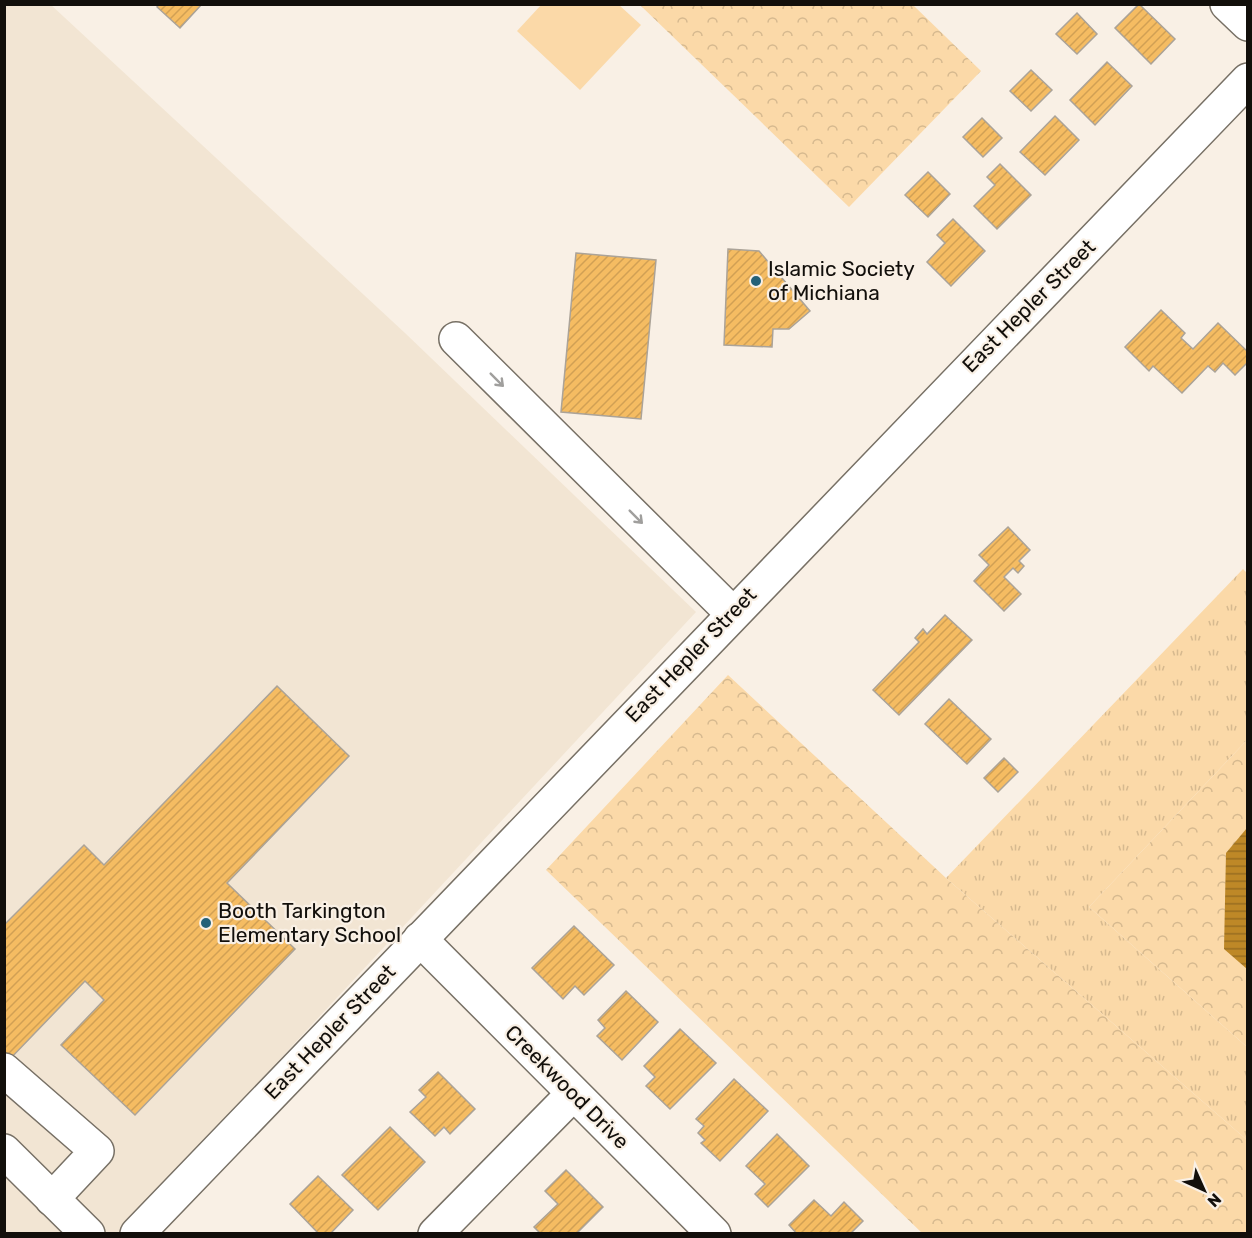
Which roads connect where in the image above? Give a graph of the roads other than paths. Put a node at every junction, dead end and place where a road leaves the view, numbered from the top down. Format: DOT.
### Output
graph roads {
  1 [pos="1227,4"];
  2 [pos="1248,24"];
  3 [pos="1248,80"];
  4 [pos="456,339"];
  5 [pos="732,613"];
  6 [pos="420,939"];
  7 [pos="4,1070"];
  8 [pos="573,1094"];
  9 [pos="4,1151"];
  10 [pos="52,1199"];
  11 [pos="88,1233"];
  12 [pos="137,1233"];
  13 [pos="435,1233"];
  14 [pos="714,1233"];
  1 -- 2 [label="street"];
  3 -- 5 [label="street, East Hepler Street"];
  4 -- 5 [label="street, one-way"];
  5 -- 6 [label="street, East Hepler Street"];
  6 -- 8 [label="street, Creekwood Drive"];
  6 -- 12 [label="street, East Hepler Street"];
  7 -- 10 [label="street"];
  8 -- 13 [label="street"];
  8 -- 14 [label="street, Creekwood Drive"];
  9 -- 10 [label="street"];
  10 -- 11 [label="street"];
}
